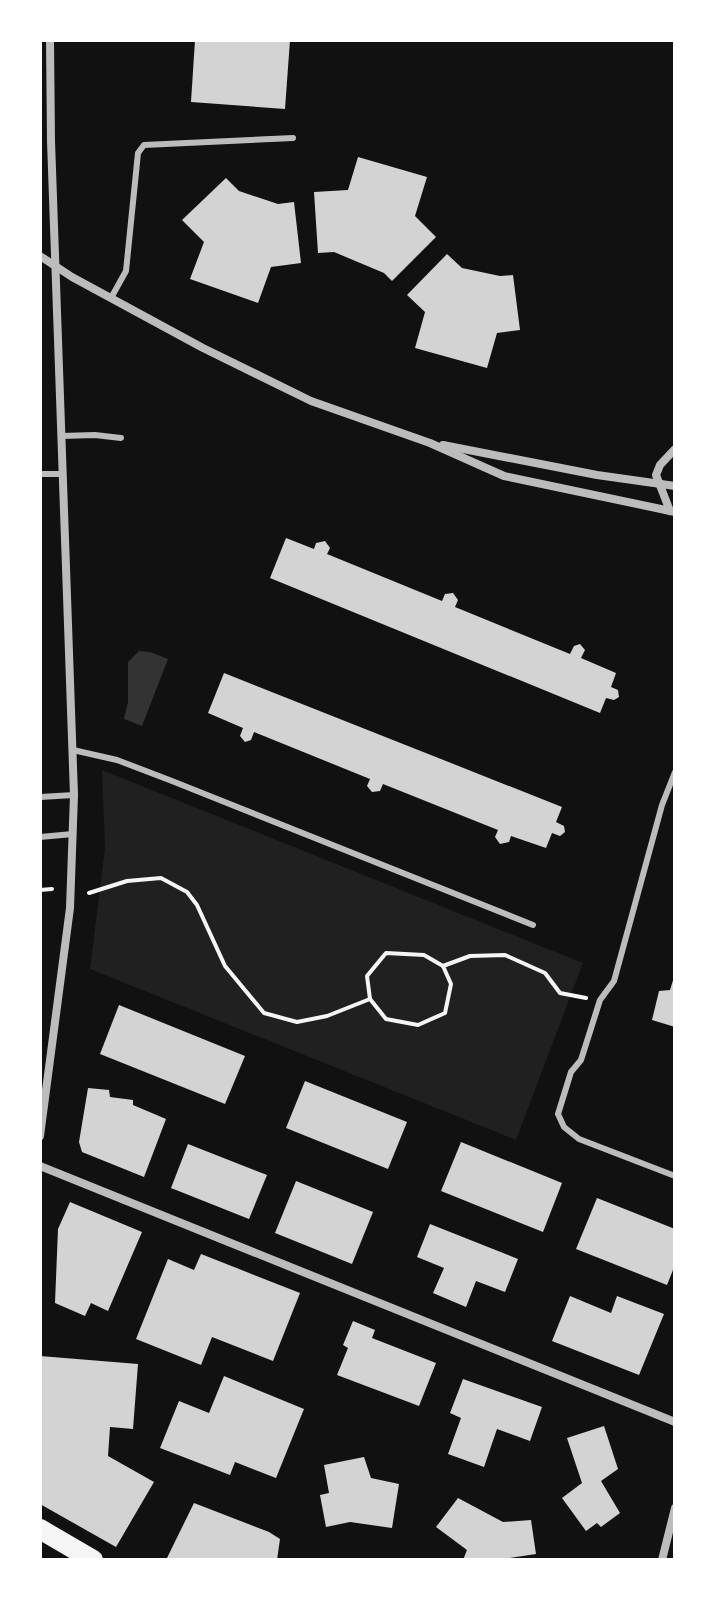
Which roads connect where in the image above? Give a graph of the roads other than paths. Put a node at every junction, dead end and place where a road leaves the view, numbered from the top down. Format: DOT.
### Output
graph roads {
  1 [pos="50,40"];
  2 [pos="293,138"];
  3 [pos="40,256"];
  4 [pos="55,266"];
  5 [pos="111,298"];
  6 [pos="61,436"];
  7 [pos="121,438"];
  8 [pos="430,443"];
  9 [pos="675,449"];
  10 [pos="40,474"];
  11 [pos="62,474"];
  12 [pos="659,484"];
  13 [pos="675,486"];
  14 [pos="672,512"];
  15 [pos="73,750"];
  16 [pos="675,772"];
  17 [pos="74,795"];
  18 [pos="40,797"];
  19 [pos="73,834"];
  20 [pos="40,837"];
  21 [pos="533,925"];
  22 [pos="40,1136"];
  23 [pos="40,1166"];
  24 [pos="675,1176"];
  25 [pos="675,1422"];
  26 [pos="675,1508"];
  27 [pos="40,1529"];
  28 [pos="93,1560"];
  29 [pos="662,1560"];
  1 -- 4 [label="street"];
  2 -- 5 [label="lane"];
  3 -- 4 [label="street"];
  4 -- 5 [label="street"];
  4 -- 6 [label="street"];
  5 -- 8 [label="street"];
  6 -- 7 [label="lane"];
  6 -- 11 [label="street"];
  8 -- 12 [label="street"];
  8 -- 14 [label="street"];
  9 -- 12 [label="street"];
  10 -- 11 [label="lane"];
  11 -- 15 [label="street"];
  12 -- 13 [label="street"];
  12 -- 14 [label="street"];
  15 -- 17 [label="street"];
  15 -- 21 [label="lane"];
  16 -- 24 [label="lane"];
  17 -- 18 [label="lane"];
  17 -- 19 [label="street"];
  19 -- 20 [label="lane"];
  19 -- 22 [label="street"];
  23 -- 25 [label="street"];
  26 -- 29 [label="street"];
  27 -- 28 [label="main road"];
}
